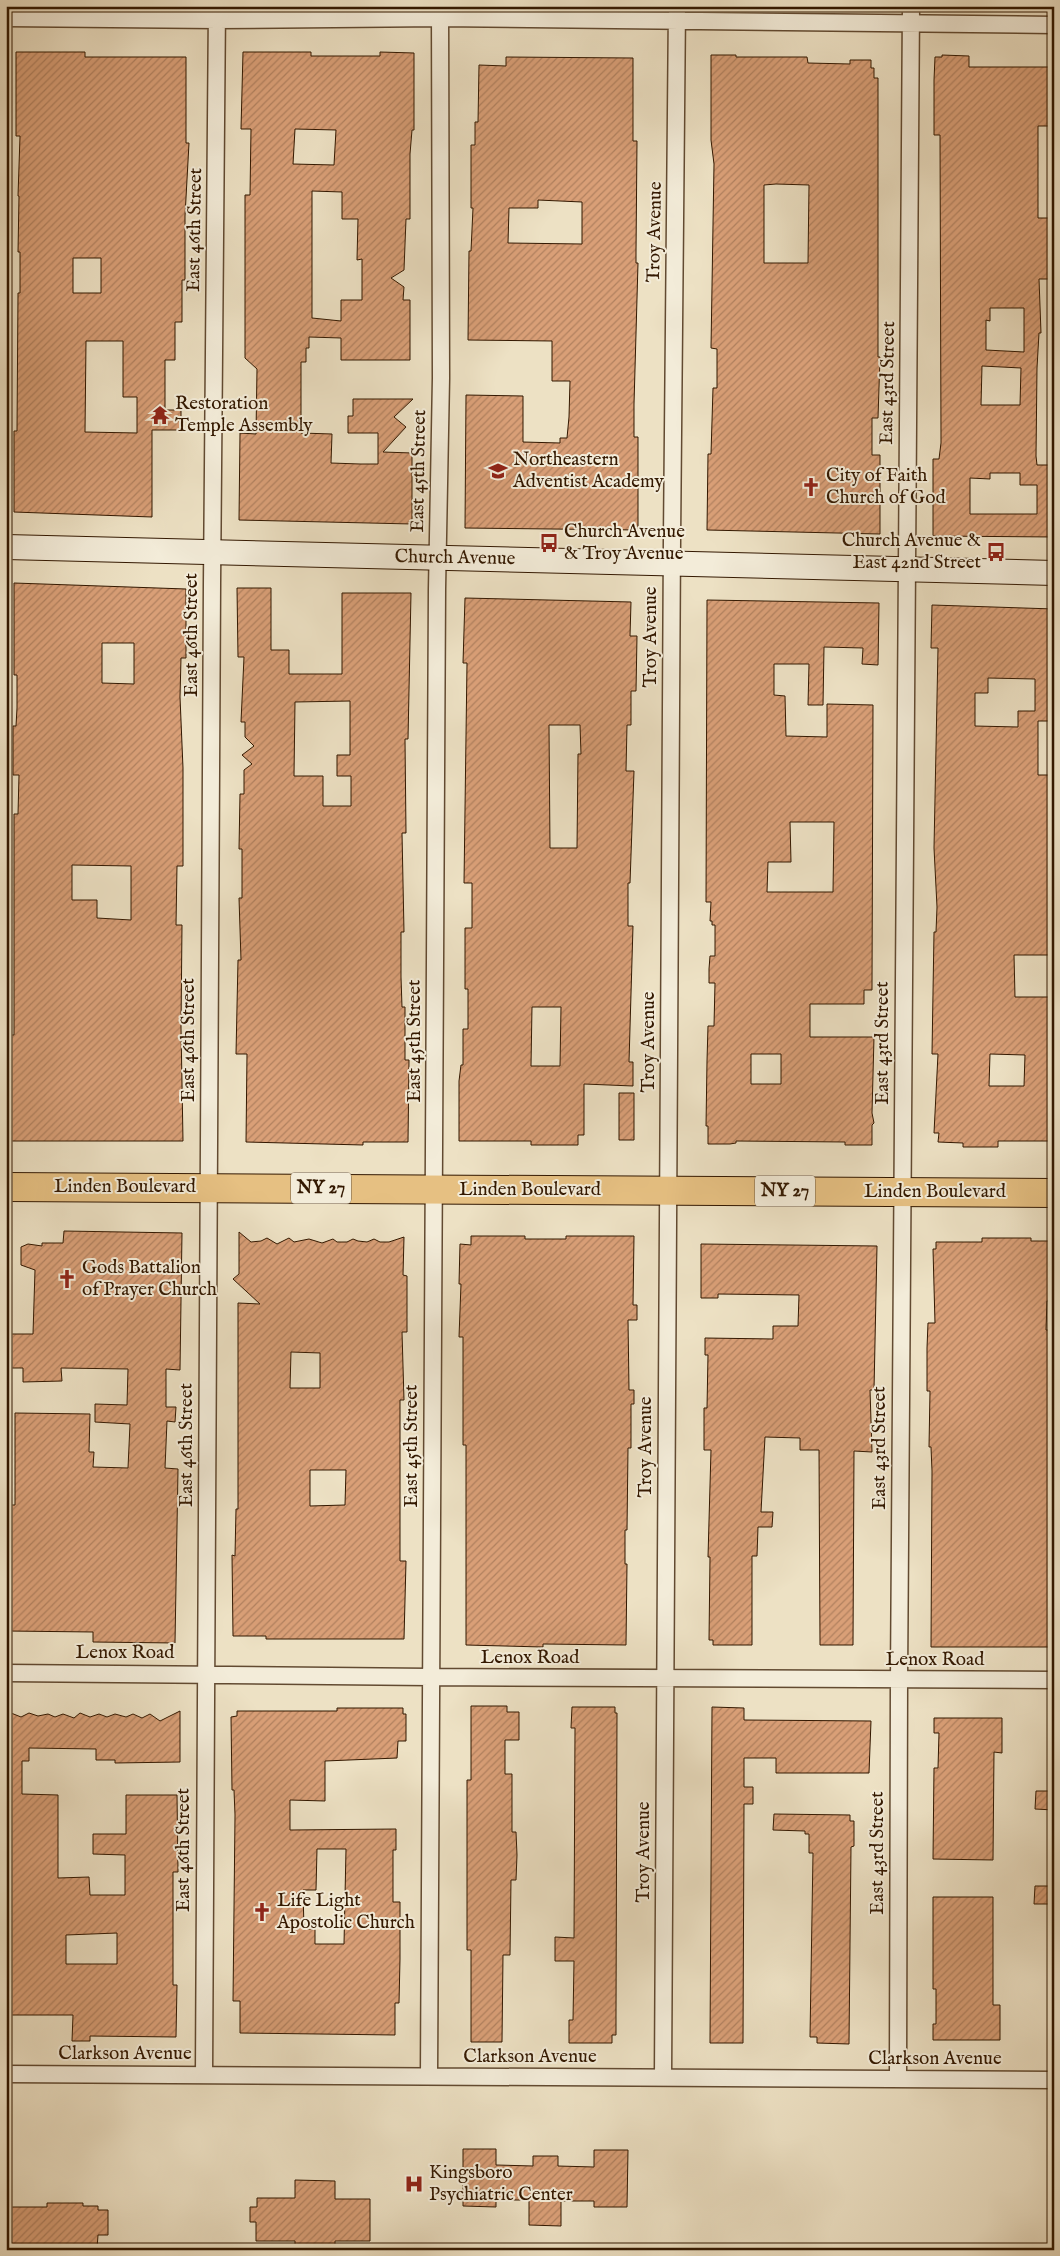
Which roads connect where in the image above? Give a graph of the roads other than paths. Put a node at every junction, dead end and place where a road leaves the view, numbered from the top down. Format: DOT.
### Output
graph roads {
  1 [pos="911,6"];
  2 [pos="440,12"];
  3 [pos="217,13"];
  4 [pos="677,14"];
  5 [pos="6,18"];
  6 [pos="911,23"];
  7 [pos="1054,25"];
  8 [pos="6,547"];
  9 [pos="212,554"];
  10 [pos="438,558"];
  11 [pos="672,564"];
  12 [pos="906,569"];
  13 [pos="1054,573"];
  14 [pos="6,1187"];
  15 [pos="208,1188"];
  16 [pos="434,1189"];
  17 [pos="668,1190"];
  18 [pos="902,1192"];
  19 [pos="1054,1193"];
  20 [pos="6,1672"];
  21 [pos="205,1674"];
  22 [pos="430,1678"];
  23 [pos="665,1679"];
  24 [pos="899,1679"];
  25 [pos="1054,1680"];
  26 [pos="6,2074"];
  27 [pos="204,2075"];
  28 [pos="429,2076"];
  29 [pos="663,2077"];
  30 [pos="898,2079"];
  31 [pos="1054,2080"];
  1 -- 6 [label="street, East 43rd Street"];
  2 -- 3 [label="street"];
  2 -- 4 [label="street"];
  2 -- 10 [label="street, East 45th Street"];
  3 -- 5 [label="street"];
  3 -- 9 [label="street, East 46th Street"];
  4 -- 6 [label="street"];
  4 -- 11 [label="street, Troy Avenue"];
  6 -- 7 [label="street"];
  6 -- 12 [label="street, East 43rd Street"];
  8 -- 9 [label="main road, Church Avenue"];
  9 -- 10 [label="main road, Church Avenue"];
  9 -- 15 [label="street, East 46th Street"];
  10 -- 11 [label="main road, Church Avenue"];
  10 -- 16 [label="street, East 45th Street"];
  11 -- 12 [label="main road, Church Avenue"];
  11 -- 17 [label="street, Troy Avenue"];
  12 -- 13 [label="main road, Church Avenue"];
  12 -- 18 [label="street, East 43rd Street"];
  14 -- 15 [label="highway, Linden Boulevard / NY 27"];
  15 -- 16 [label="highway, Linden Boulevard / NY 27"];
  15 -- 21 [label="street, East 46th Street"];
  16 -- 17 [label="highway, Linden Boulevard / NY 27"];
  16 -- 22 [label="street, East 45th Street"];
  17 -- 18 [label="highway, Linden Boulevard / NY 27"];
  17 -- 23 [label="street, Troy Avenue"];
  18 -- 19 [label="highway, Linden Boulevard / NY 27"];
  18 -- 24 [label="street, East 43rd Street"];
  20 -- 21 [label="street, Lenox Road"];
  21 -- 22 [label="street, Lenox Road"];
  21 -- 27 [label="street, East 46th Street"];
  22 -- 23 [label="street, Lenox Road"];
  22 -- 28 [label="street, East 45th Street"];
  23 -- 24 [label="street, Lenox Road"];
  23 -- 29 [label="street, Troy Avenue"];
  24 -- 25 [label="street, Lenox Road"];
  24 -- 30 [label="street, East 43rd Street"];
  26 -- 27 [label="street, Clarkson Avenue"];
  27 -- 28 [label="street, Clarkson Avenue"];
  28 -- 29 [label="street, Clarkson Avenue"];
  29 -- 30 [label="street, Clarkson Avenue"];
  30 -- 31 [label="street, Clarkson Avenue"];
}
